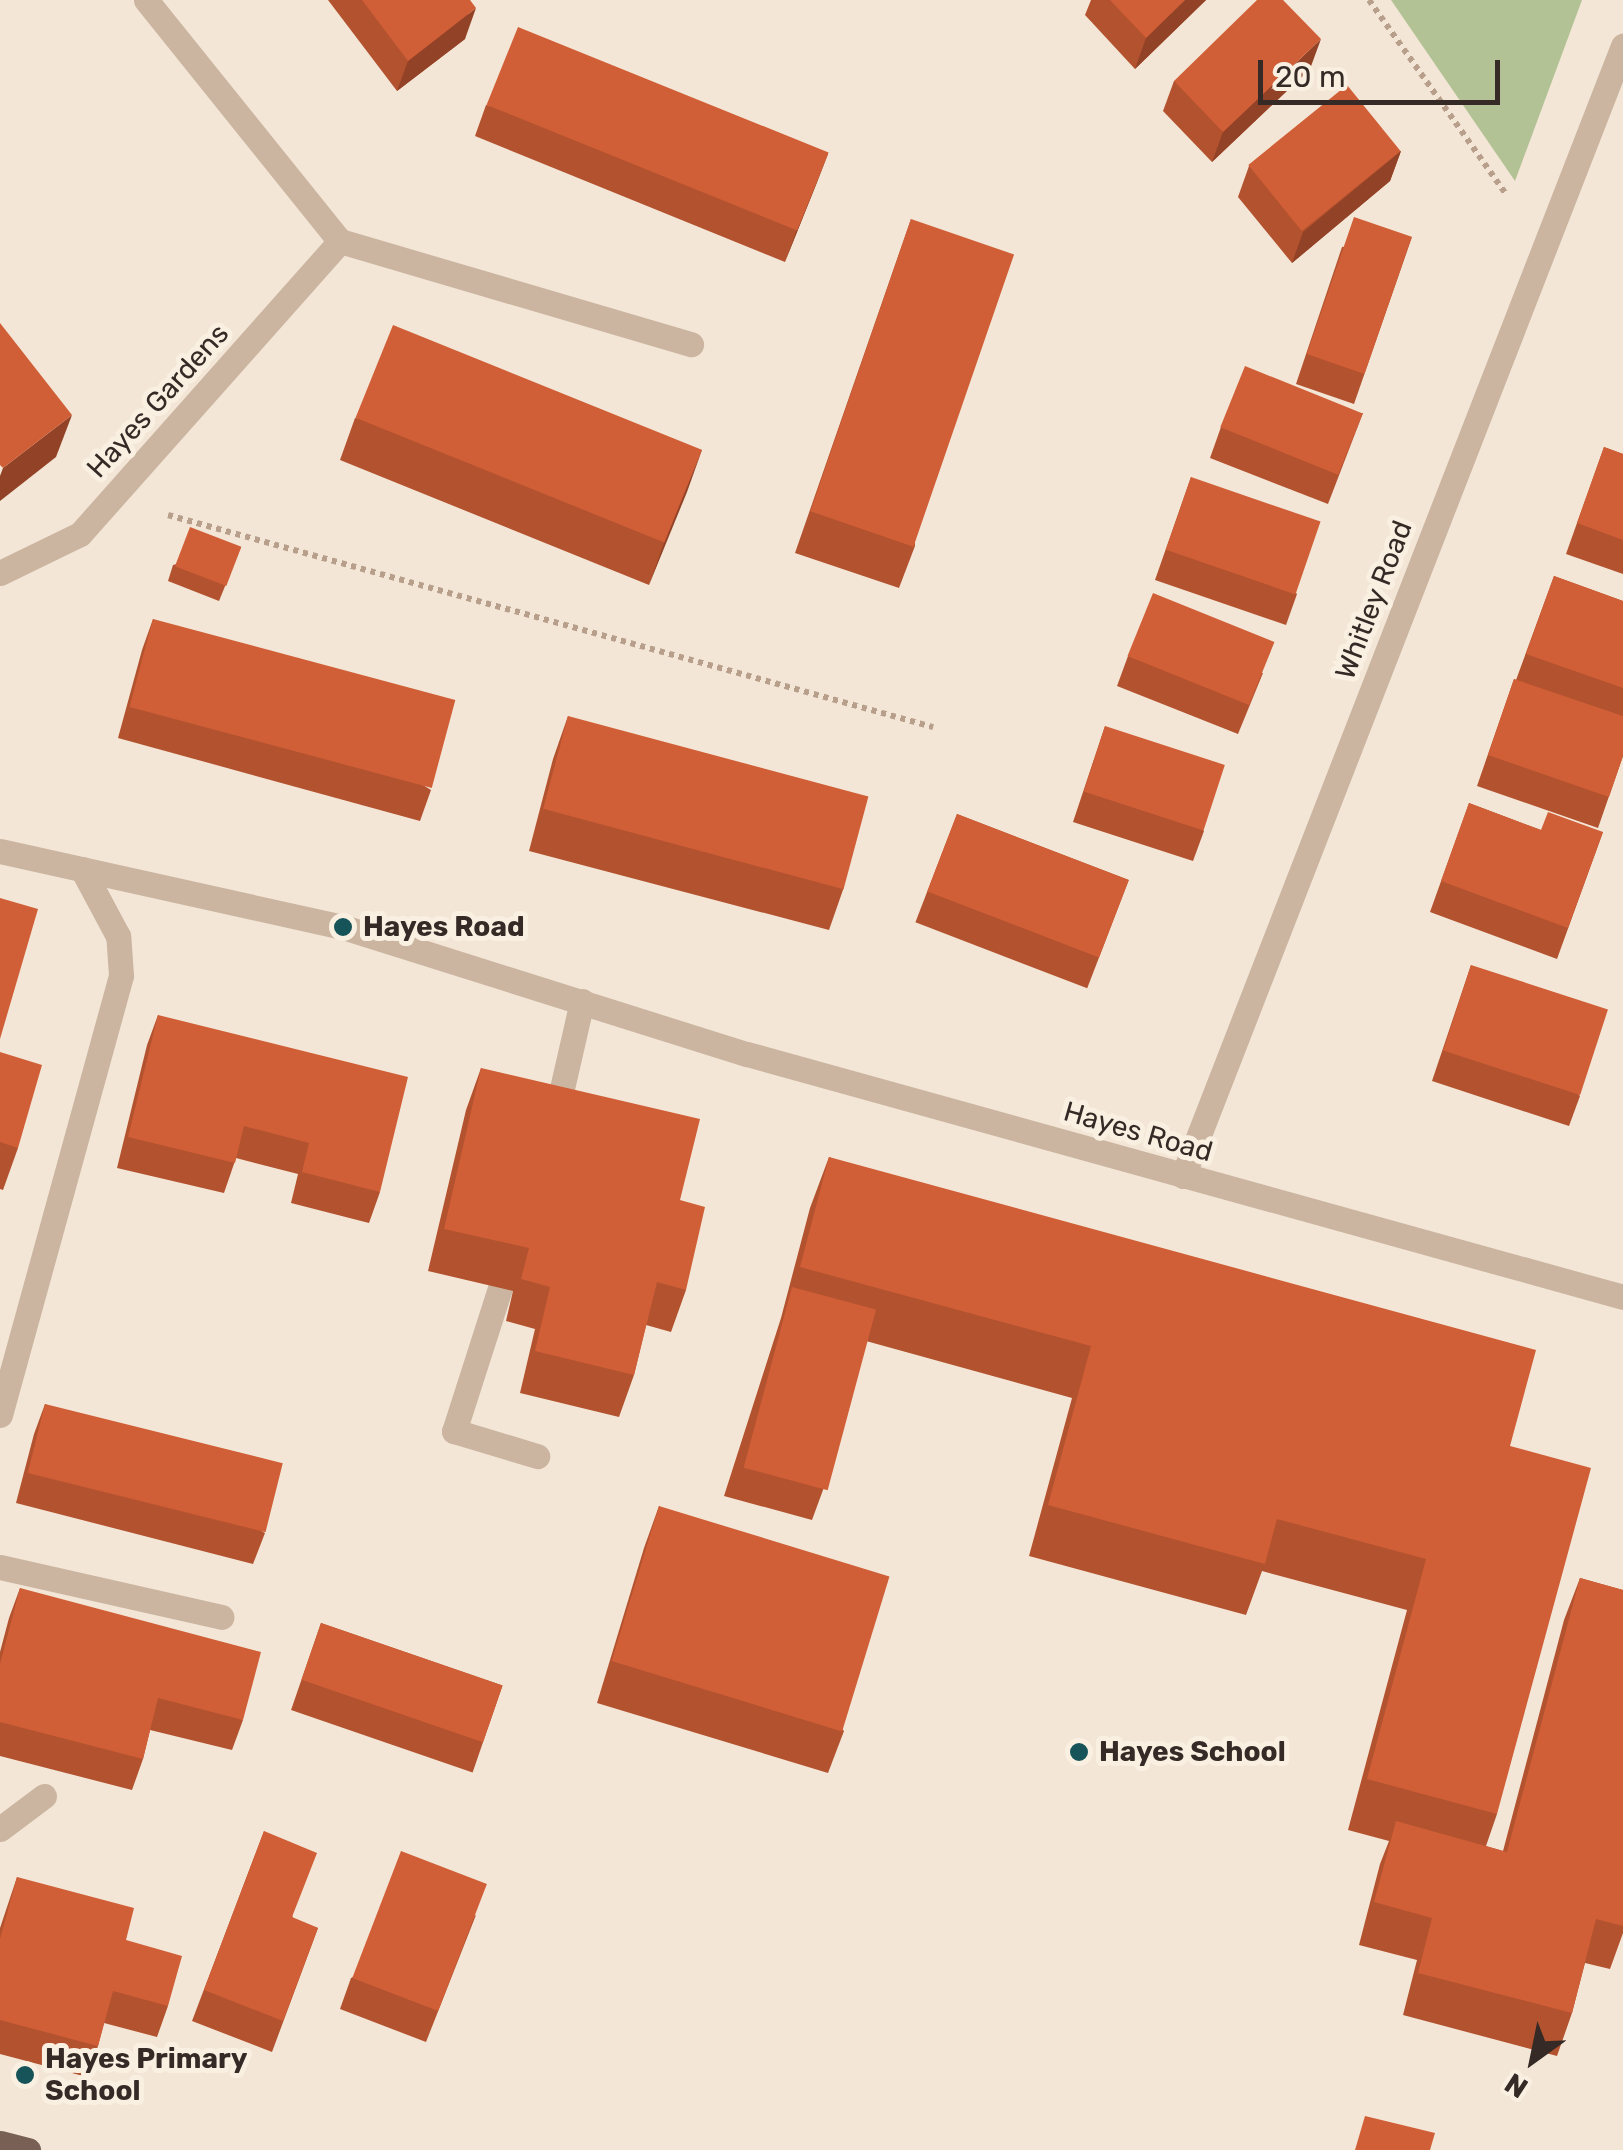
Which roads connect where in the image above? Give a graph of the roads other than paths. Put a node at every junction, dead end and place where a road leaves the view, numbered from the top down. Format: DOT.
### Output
graph roads {
  1 [pos="146,0"];
  2 [pos="1623,46"];
  3 [pos="340,241"];
  4 [pos="692,344"];
  5 [pos="0,573"];
  6 [pos="0,851"];
  7 [pos="82,869"];
  8 [pos="582,1002"];
  9 [pos="547,1142"];
  10 [pos="1183,1176"];
  11 [pos="518,1233"];
  12 [pos="1623,1297"];
  13 [pos="0,1415"];
  14 [pos="537,1456"];
  15 [pos="0,1567"];
  16 [pos="221,1617"];
  17 [pos="44,1796"];
  18 [pos="0,1829"];
  19 [pos="0,2143"];
  20 [pos="28,2150"];
  1 -- 3 [label="street"];
  2 -- 10 [label="street, Whitley Road"];
  3 -- 4 [label="street"];
  3 -- 5 [label="street, Hayes Gardens"];
  6 -- 7 [label="street, Hayes Road"];
  7 -- 8 [label="street, Hayes Road"];
  7 -- 13 [label="street"];
  8 -- 9 [label="street"];
  8 -- 10 [label="street, Hayes Road"];
  10 -- 12 [label="street, Hayes Road"];
  11 -- 14 [label="street"];
  15 -- 16 [label="street"];
  17 -- 18 [label="street"];
  19 -- 20 [label="main road"];
}
